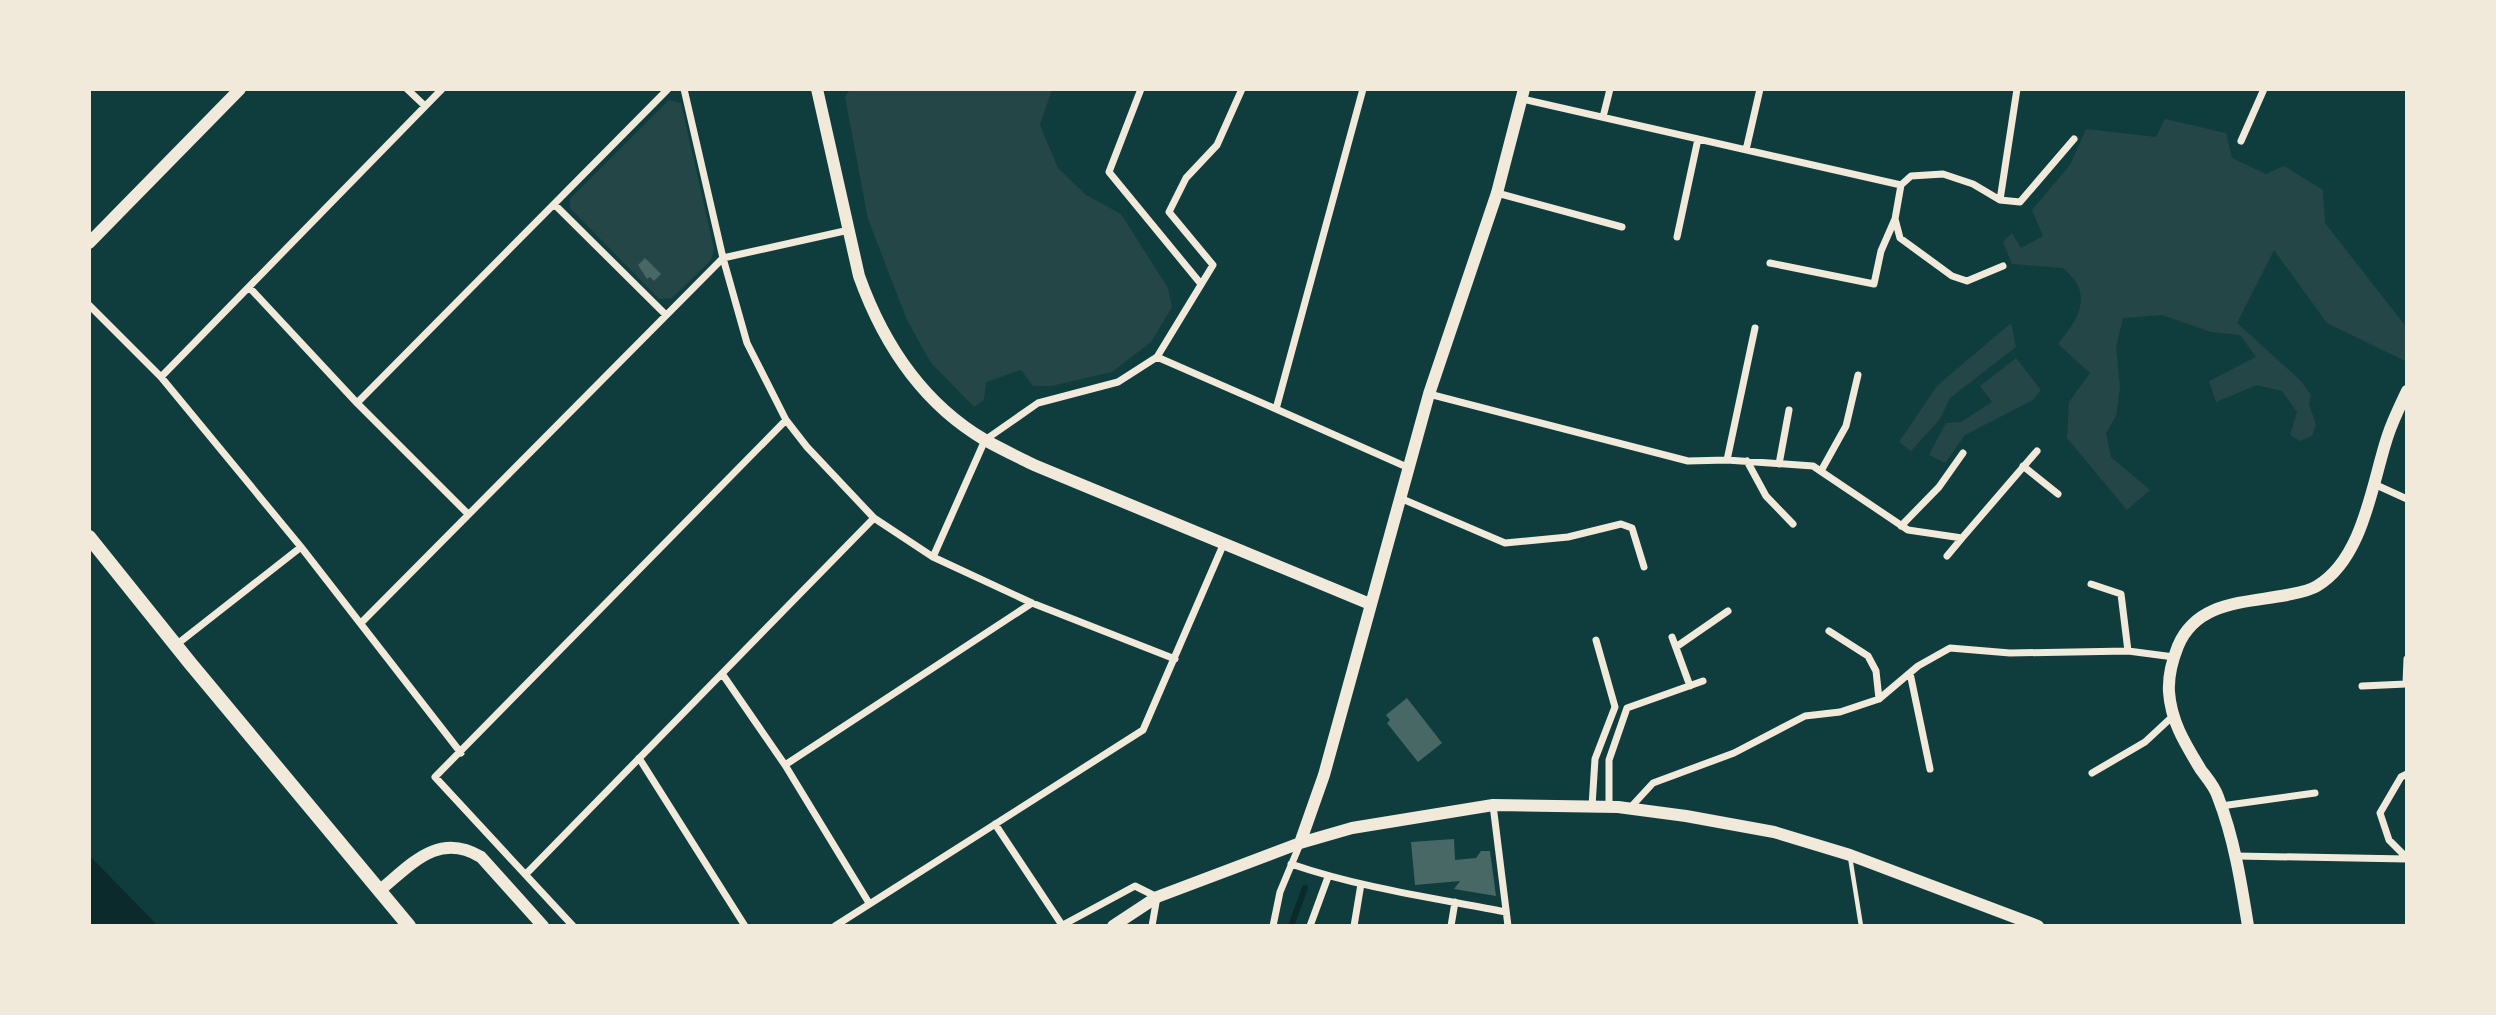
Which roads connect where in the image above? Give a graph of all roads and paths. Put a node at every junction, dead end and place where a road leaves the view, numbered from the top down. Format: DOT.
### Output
graph roads {
  1 [pos="240,89"];
  2 [pos="407,89"];
  3 [pos="442,89"];
  4 [pos="668,89"];
  5 [pos="684,89"];
  6 [pos="817,89"];
  7 [pos="1141,89"];
  8 [pos="1242,89"];
  9 [pos="1363,89"];
  10 [pos="1610,89"];
  11 [pos="1760,89"];
  12 [pos="2017,89"];
  13 [pos="2264,89"];
  14 [pos="1523,94"];
  15 [pos="425,106"];
  16 [pos="1603,117"];
  17 [pos="1698,139"];
  18 [pos="2074,139"];
  19 [pos="2241,141"];
  20 [pos="1746,150"];
  21 [pos="1901,185"];
  22 [pos="1497,193"];
  23 [pos="2000,200"];
  24 [pos="554,204"];
  25 [pos="1895,219"];
  26 [pos="1622,227"];
  27 [pos="850,230"];
  28 [pos="1677,237"];
  29 [pos="89,243"];
  30 [pos="723,258"];
  31 [pos="1770,263"];
  32 [pos="2003,266"];
  33 [pos="1200,284"];
  34 [pos="249,287"];
  35 [pos="89,305"];
  36 [pos="666,315"];
  37 [pos="1755,328"];
  38 [pos="1157,357"];
  39 [pos="1858,375"];
  40 [pos="161,377"];
  41 [pos="2407,391"];
  42 [pos="1429,394"];
  43 [pos="358,403"];
  44 [pos="1276,409"];
  45 [pos="1789,410"];
  46 [pos="786,420"];
  47 [pos="985,440"];
  48 [pos="2037,451"];
  49 [pos="1962,453"];
  50 [pos="1727,460"];
  51 [pos="1748,461"];
  52 [pos="1779,464"];
  53 [pos="2023,466"];
  54 [pos="1409,468"];
  55 [pos="1821,471"];
  56 [pos="2374,484"];
  57 [pos="2058,495"];
  58 [pos="1399,497"];
  59 [pos="2407,499"];
  60 [pos="468,514"];
  61 [pos="874,518"];
  62 [pos="1793,524"];
  63 [pos="1901,526"];
  64 [pos="89,537"];
  65 [pos="1962,538"];
  66 [pos="1224,543"];
  67 [pos="301,547"];
  68 [pos="1947,556"];
  69 [pos="933,557"];
  70 [pos="1644,568"];
  71 [pos="2091,584"];
  72 [pos="1032,603"];
  73 [pos="1370,604"];
  74 [pos="1728,611"];
  75 [pos="361,623"];
  76 [pos="1829,631"];
  77 [pos="1672,636"];
  78 [pos="1596,639"];
  79 [pos="176,645"];
  80 [pos="1676,647"];
  81 [pos="2128,652"];
  82 [pos="2174,657"];
  83 [pos="1175,659"];
  84 [pos="2407,659"];
  85 [pos="1910,673"];
  86 [pos="723,675"];
  87 [pos="1703,681"];
  88 [pos="1690,686"];
  89 [pos="2362,686"];
  90 [pos="1879,699"];
  91 [pos="2173,716"];
  92 [pos="461,752"];
  93 [pos="639,758"];
  94 [pos="785,765"];
  95 [pos="1930,769"];
  96 [pos="2092,773"];
  97 [pos="2407,774"];
  98 [pos="2315,793"];
  99 [pos="1493,805"];
  100 [pos="1592,806"];
  101 [pos="2221,806"];
  102 [pos="1609,807"];
  103 [pos="1630,808"];
  104 [pos="995,824"];
  105 [pos="1300,843"];
  106 [pos="1850,855"];
  107 [pos="2236,856"];
  108 [pos="2407,858"];
  109 [pos="1291,864"];
  110 [pos="527,873"];
  111 [pos="1328,877"];
  112 [pos="1361,884"];
  113 [pos="379,891"];
  114 [pos="1157,897"];
  115 [pos="869,902"];
  116 [pos="1455,902"];
  117 [pos="1506,912"];
  118 [pos="409,926"];
  119 [pos="543,926"];
  120 [pos="573,926"];
  121 [pos="745,926"];
  122 [pos="835,926"];
  123 [pos="1062,926"];
  124 [pos="1113,926"];
  125 [pos="1152,926"];
  126 [pos="1273,926"];
  127 [pos="1310,926"];
  128 [pos="1353,926"];
  129 [pos="1451,926"];
  130 [pos="1508,926"];
  131 [pos="1861,926"];
  132 [pos="2038,926"];
  133 [pos="2248,926"];
  1 -- 29 [label="street"];
  2 -- 15 [label="street"];
  3 -- 15 [label="street"];
  4 -- 24 [label="street"];
  5 -- 30 [label="street"];
  6 -- 27 [label="street"];
  7 -- 33 [label="street"];
  8 -- 33 [label="street"];
  9 -- 44 [label="street"];
  10 -- 16 [label="street"];
  11 -- 20 [label="street"];
  12 -- 23 [label="street"];
  13 -- 19 [label="street"];
  14 -- 16 [label="street"];
  14 -- 22 [label="street"];
  15 -- 34 [label="street"];
  16 -- 17 [label="street"];
  17 -- 20 [label="street"];
  17 -- 28 [label="street"];
  18 -- 23 [label="street"];
  20 -- 21 [label="street"];
  21 -- 23 [label="street"];
  21 -- 25 [label="street"];
  22 -- 26 [label="street"];
  22 -- 42 [label="street"];
  24 -- 36 [label="street"];
  24 -- 43 [label="street"];
  25 -- 31 [label="street"];
  25 -- 32 [label="street"];
  27 -- 30 [label="street"];
  27 -- 47 [label="street"];
  30 -- 36 [label="street"];
  30 -- 46 [label="street"];
  33 -- 38 [label="street"];
  34 -- 40 [label="street"];
  34 -- 43 [label="street"];
  35 -- 40 [label="street"];
  36 -- 60 [label="street"];
  37 -- 50 [label="street"];
  38 -- 44 [label="street"];
  38 -- 47 [label="street"];
  39 -- 55 [label="street"];
  40 -- 67 [label="street"];
  41 -- 56 [label="street"];
  42 -- 50 [label="street"];
  42 -- 54 [label="street"];
  43 -- 60 [label="street"];
  44 -- 54 [label="street"];
  45 -- 52 [label="street"];
  46 -- 61 [label="street"];
  46 -- 92 [label="street"];
  47 -- 66 [label="street"];
  47 -- 69 [label="street"];
  48 -- 53 [label="street"];
  49 -- 63 [label="street"];
  50 -- 51 [label="street"];
  51 -- 52 [label="street"];
  51 -- 62 [label="street"];
  52 -- 55 [label="street"];
  53 -- 57 [label="street"];
  53 -- 65 [label="street"];
  54 -- 58 [label="street"];
  55 -- 63 [label="street"];
  56 -- 59 [label="street"];
  56 -- 82 [label="street"];
  58 -- 70 [label="street"];
  58 -- 73 [label="street"];
  60 -- 75 [label="street"];
  61 -- 69 [label="street"];
  61 -- 86 [label="street"];
  63 -- 65 [label="street"];
  64 -- 79 [label="main road"];
  65 -- 68 [label="street"];
  66 -- 73 [label="street"];
  66 -- 83 [label="street"];
  67 -- 75 [label="street"];
  67 -- 79 [label="street"];
  69 -- 72 [label="street"];
  71 -- 81 [label="street"];
  72 -- 83 [label="street"];
  72 -- 94 [label="street"];
  73 -- 105 [label="street"];
  74 -- 80 [label="street"];
  75 -- 92 [label="street"];
  76 -- 90 [label="street"];
  77 -- 80 [label="street"];
  78 -- 100 [label="street"];
  79 -- 113 [label="main road"];
  80 -- 88 [label="street"];
  81 -- 82 [label="street"];
  81 -- 85 [label="street"];
  82 -- 91 [label="street"];
  83 -- 104 [label="street"];
  84 -- 89 [label="street"];
  85 -- 90 [label="street"];
  85 -- 95 [label="street"];
  86 -- 93 [label="street"];
  86 -- 94 [label="street"];
  87 -- 88 [label="street"];
  88 -- 102 [label="street"];
  90 -- 103 [label="street"];
  91 -- 96 [label="street"];
  91 -- 101 [label="street"];
  92 -- 110 [label="street"];
  93 -- 110 [label="street"];
  93 -- 121 [label="street"];
  94 -- 115 [label="street"];
  97 -- 108 [label="street"];
  98 -- 101 [label="street"];
  99 -- 100 [label="street"];
  99 -- 105 [label="street"];
  99 -- 117 [label="street"];
  100 -- 102 [label="street"];
  101 -- 107 [label="street"];
  102 -- 103 [label="street"];
  103 -- 106 [label="street"];
  104 -- 115 [label="street"];
  104 -- 123 [label="street"];
  105 -- 109 [label="street"];
  105 -- 114 [label="street"];
  106 -- 131 [label="lane"];
  106 -- 132 [label="street"];
  107 -- 108 [label="street"];
  107 -- 133 [label="street"];
  109 -- 111 [label="street"];
  109 -- 126 [label="street"];
  110 -- 120 [label="street"];
  111 -- 112 [label="street"];
  111 -- 127 [label="street"];
  112 -- 116 [label="street"];
  112 -- 128 [label="street"];
  113 -- 118 [label="main road"];
  113 -- 119 [label="street"];
  114 -- 123 [label="street"];
  114 -- 124 [label="street"];
  114 -- 125 [label="street"];
  115 -- 122 [label="street"];
  116 -- 117 [label="street"];
  116 -- 129 [label="street"];
  117 -- 130 [label="street"];
}
